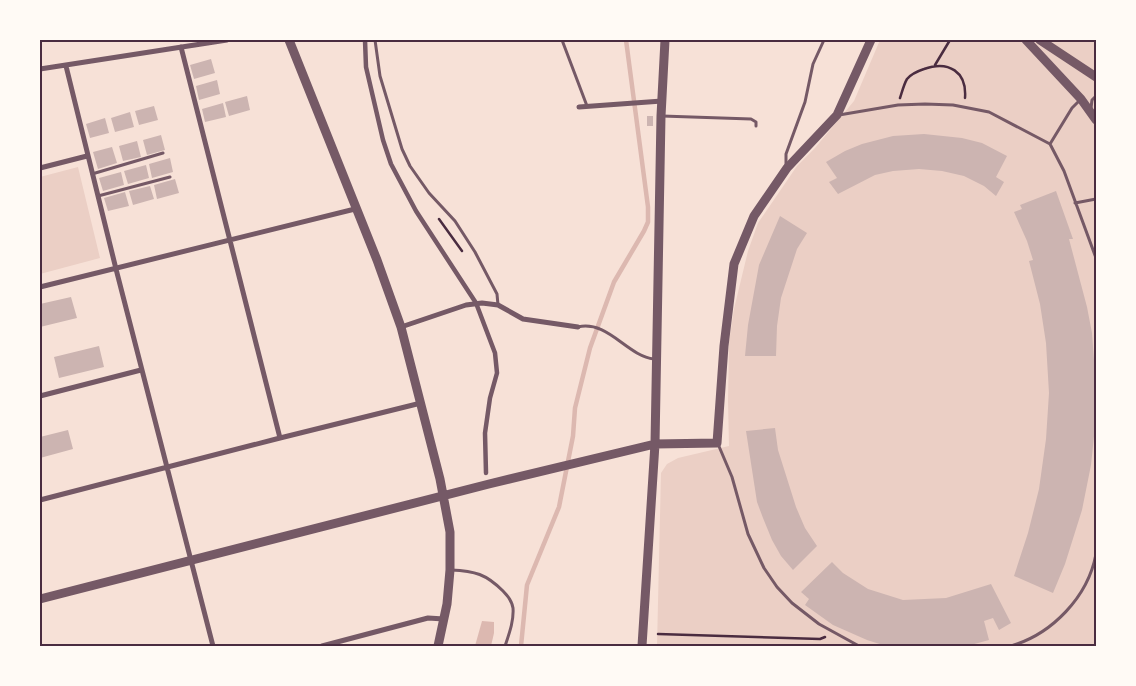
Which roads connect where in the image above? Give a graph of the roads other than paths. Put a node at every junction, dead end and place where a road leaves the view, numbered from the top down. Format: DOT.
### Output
graph roads {
  1 [pos="227,40"];
  2 [pos="289,40"];
  3 [pos="365,40"];
  4 [pos="375,40"];
  5 [pos="562,40"];
  6 [pos="665,40"];
  7 [pos="824,40"];
  8 [pos="871,40"];
  9 [pos="1026,40"];
  10 [pos="1040,40"];
  11 [pos="181,47"];
  12 [pos="66,66"];
  13 [pos="40,69"];
  14 [pos="1096,77"];
  15 [pos="1096,96"];
  16 [pos="1081,99"];
  17 [pos="662,100"];
  18 [pos="587,106"];
  19 [pos="579,107"];
  20 [pos="837,115"];
  21 [pos="661,116"];
  22 [pos="1095,118"];
  23 [pos="756,126"];
  24 [pos="1050,144"];
  25 [pos="163,153"];
  26 [pos="87,156"];
  27 [pos="40,168"];
  28 [pos="787,168"];
  29 [pos="92,174"];
  30 [pos="170,177"];
  31 [pos="97,196"];
  32 [pos="1096,199"];
  33 [pos="1075,204"];
  34 [pos="355,209"];
  35 [pos="230,241"];
  36 [pos="1096,258"];
  37 [pos="116,269"];
  38 [pos="40,287"];
  39 [pos="476,303"];
  40 [pos="498,305"];
  41 [pos="401,327"];
  42 [pos="578,327"];
  43 [pos="657,359"];
  44 [pos="141,370"];
  45 [pos="40,396"];
  46 [pos="421,403"];
  47 [pos="280,438"];
  48 [pos="718,443"];
  49 [pos="655,444"];
  50 [pos="167,467"];
  51 [pos="486,473"];
  52 [pos="444,496"];
  53 [pos="40,500"];
  54 [pos="1096,556"];
  55 [pos="192,560"];
  56 [pos="450,570"];
  57 [pos="40,598"];
  58 [pos="444,619"];
  59 [pos="1027,644"];
  60 [pos="213,646"];
  61 [pos="322,646"];
  62 [pos="438,646"];
  63 [pos="505,646"];
  64 [pos="642,646"];
  65 [pos="859,646"];
  66 [pos="1011,646"];
  1 -- 11 [label="street"];
  2 -- 34 [label="street"];
  3 -- 39 [label="street"];
  4 -- 40 [label="lane"];
  5 -- 18 [label="lane"];
  6 -- 17 [label="street"];
  7 -- 28 [label="lane"];
  8 -- 20 [label="street"];
  9 -- 16 [label="street"];
  10 -- 14 [label="street"];
  11 -- 12 [label="street"];
  11 -- 35 [label="street"];
  12 -- 13 [label="street"];
  12 -- 26 [label="street"];
  15 -- 22 [label="lane"];
  16 -- 22 [label="street"];
  16 -- 24 [label="lane"];
  17 -- 18 [label="street"];
  17 -- 21 [label="street"];
  18 -- 19 [label="street"];
  20 -- 24 [label="lane"];
  20 -- 28 [label="street"];
  21 -- 23 [label="lane"];
  21 -- 43 [label="street"];
  24 -- 33 [label="lane"];
  25 -- 29 [label="lane"];
  26 -- 27 [label="street"];
  26 -- 29 [label="street"];
  28 -- 48 [label="street"];
  29 -- 31 [label="street"];
  30 -- 31 [label="lane"];
  31 -- 37 [label="street"];
  32 -- 33 [label="lane"];
  33 -- 36 [label="lane"];
  34 -- 35 [label="street"];
  34 -- 41 [label="street"];
  35 -- 37 [label="street"];
  35 -- 47 [label="street"];
  37 -- 38 [label="street"];
  37 -- 44 [label="street"];
  39 -- 40 [label="street"];
  39 -- 41 [label="street"];
  39 -- 51 [label="street"];
  40 -- 42 [label="street"];
  41 -- 46 [label="street"];
  42 -- 43 [label="lane"];
  43 -- 49 [label="street"];
  44 -- 45 [label="street"];
  44 -- 50 [label="street"];
  46 -- 47 [label="street"];
  46 -- 52 [label="street"];
  47 -- 50 [label="street"];
  48 -- 49 [label="street"];
  48 -- 65 [label="lane"];
  49 -- 52 [label="street"];
  49 -- 64 [label="street"];
  50 -- 53 [label="street"];
  50 -- 55 [label="street"];
  52 -- 55 [label="street"];
  52 -- 56 [label="street"];
  54 -- 59 [label="lane"];
  55 -- 57 [label="street"];
  55 -- 60 [label="street"];
  56 -- 58 [label="street"];
  56 -- 63 [label="lane"];
  58 -- 61 [label="street"];
  58 -- 62 [label="street"];
  59 -- 66 [label="lane"];
}
